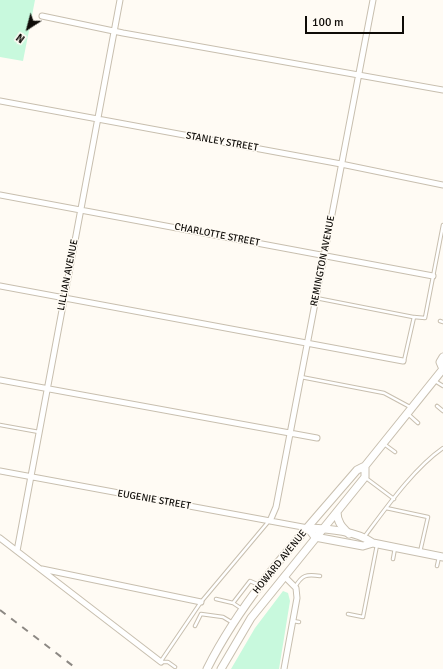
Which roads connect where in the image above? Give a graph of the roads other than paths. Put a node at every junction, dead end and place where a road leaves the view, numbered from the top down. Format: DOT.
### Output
graph roads {
  1 [pos="120,0"];
  2 [pos="373,0"];
  3 [pos="42,16"];
  4 [pos="114,31"];
  5 [pos="358,75"];
  6 [pos="443,90"];
  7 [pos="0,101"];
  8 [pos="97,119"];
  9 [pos="341,164"];
  10 [pos="443,185"];
  11 [pos="0,195"];
  12 [pos="80,210"];
  13 [pos="443,225"];
  14 [pos="324,255"];
  15 [pos="433,276"];
  16 [pos="0,286"];
  17 [pos="64,298"];
  18 [pos="316,298"];
  19 [pos="414,317"];
  20 [pos="307,343"];
  21 [pos="443,358"];
  22 [pos="404,361"];
  23 [pos="443,369"];
  24 [pos="301,377"];
  25 [pos="0,380"];
  26 [pos="434,380"];
  27 [pos="443,386"];
  28 [pos="47,388"];
  29 [pos="437,406"];
  30 [pos="410,411"];
  31 [pos="443,411"];
  32 [pos="418,423"];
  33 [pos="0,425"];
  34 [pos="39,432"];
  35 [pos="290,433"];
  36 [pos="317,438"];
  37 [pos="384,443"];
  38 [pos="443,447"];
  39 [pos="395,452"];
  40 [pos="366,466"];
  41 [pos="0,472"];
  42 [pos="30,477"];
  43 [pos="365,477"];
  44 [pos="394,499"];
  45 [pos="386,508"];
  46 [pos="337,512"];
  47 [pos="270,520"];
  48 [pos="308,528"];
  49 [pos="322,529"];
  50 [pos="349,534"];
  51 [pos="315,537"];
  52 [pos="364,537"];
  53 [pos="0,538"];
  54 [pos="375,544"];
  55 [pos="395,548"];
  56 [pos="17,551"];
  57 [pos="420,552"];
  58 [pos="441,556"];
  59 [pos="393,559"];
  60 [pos="437,566"];
  61 [pos="40,569"];
  62 [pos="284,576"];
  63 [pos="320,576"];
  64 [pos="260,585"];
  65 [pos="294,587"];
  66 [pos="216,599"];
  67 [pos="201,602"];
  68 [pos="234,603"];
  69 [pos="243,609"];
  70 [pos="348,614"];
  71 [pos="293,621"];
  72 [pos="299,622"];
  73 [pos="233,623"];
  74 [pos="194,626"];
  75 [pos="161,662"];
  76 [pos="176,667"];
  77 [pos="207,669"];
  78 [pos="221,669"];
  79 [pos="284,669"];
  1 -- 4 [label="street, LILLIAN AVENUE"];
  2 -- 5 [label="street, REMINGTON AVENUE"];
  3 -- 4 [label="street"];
  4 -- 5 [label="street"];
  4 -- 8 [label="street, LILLIAN AVENUE"];
  5 -- 6 [label="street"];
  5 -- 9 [label="street, REMINGTON AVENUE"];
  7 -- 8 [label="street, STANLEY STREET"];
  8 -- 9 [label="street, STANLEY STREET"];
  8 -- 12 [label="street, LILLIAN AVENUE"];
  9 -- 10 [label="street, STANLEY STREET"];
  9 -- 14 [label="street, REMINGTON AVENUE"];
  11 -- 12 [label="street, CHARLOTTE STREET"];
  12 -- 14 [label="street, CHARLOTTE STREET"];
  12 -- 17 [label="street, LILLIAN AVENUE"];
  13 -- 15 [label="lane"];
  14 -- 15 [label="street, CHARLOTTE STREET"];
  14 -- 18 [label="street, REMINGTON AVENUE"];
  15 -- 19 [label="lane"];
  16 -- 17 [label="street"];
  17 -- 20 [label="street"];
  17 -- 28 [label="street, LILLIAN AVENUE"];
  18 -- 19 [label="lane"];
  18 -- 20 [label="street, REMINGTON AVENUE"];
  19 -- 22 [label="lane"];
  20 -- 22 [label="street"];
  20 -- 24 [label="street, REMINGTON AVENUE"];
  21 -- 23 [label="main road, HOWARD AVENUE"];
  23 -- 26 [label="main road, HOWARD AVENUE"];
  24 -- 30 [label="lane"];
  24 -- 35 [label="street, REMINGTON AVENUE"];
  25 -- 28 [label="street"];
  26 -- 27 [label="lane"];
  26 -- 30 [label="main road, HOWARD AVENUE"];
  28 -- 34 [label="street, LILLIAN AVENUE"];
  28 -- 35 [label="street"];
  29 -- 31 [label="lane"];
  30 -- 32 [label="lane"];
  30 -- 37 [label="main road, HOWARD AVENUE"];
  33 -- 34 [label="lane"];
  34 -- 42 [label="street, LILLIAN AVENUE"];
  35 -- 36 [label="street"];
  35 -- 47 [label="street, REMINGTON AVENUE"];
  37 -- 39 [label="lane"];
  37 -- 40 [label="main road, HOWARD AVENUE"];
  38 -- 44 [label="lane"];
  40 -- 43 [label="main road"];
  40 -- 48 [label="main road, HOWARD AVENUE"];
  41 -- 42 [label="street, EUGENIE STREET"];
  42 -- 47 [label="street, EUGENIE STREET"];
  42 -- 56 [label="street, LILLIAN AVENUE"];
  43 -- 44 [label="lane"];
  43 -- 46 [label="main road, HOWARD AVENUE"];
  44 -- 45 [label="lane"];
  45 -- 52 [label="lane"];
  45 -- 57 [label="lane"];
  46 -- 49 [label="main road, HOWARD AVENUE"];
  46 -- 50 [label="main road"];
  47 -- 48 [label="street, EUGENIE STREET"];
  47 -- 67 [label="lane"];
  48 -- 49 [label="main road, EUGENIE STREET"];
  48 -- 51 [label="main road"];
  48 -- 64 [label="main road, HOWARD AVENUE"];
  49 -- 50 [label="main road, EUGENIE STREET"];
  49 -- 51 [label="main road, HOWARD AVENUE"];
  50 -- 52 [label="main road, EUGENIE STREET"];
  51 -- 54 [label="main road, EUGENIE STREET"];
  51 -- 62 [label="main road, HOWARD AVENUE"];
  52 -- 54 [label="main road, EUGENIE STREET"];
  53 -- 56 [label="street"];
  54 -- 55 [label="main road, EUGENIE STREET"];
  54 -- 70 [label="lane"];
  55 -- 57 [label="main road, EUGENIE STREET"];
  55 -- 59 [label="lane"];
  56 -- 61 [label="street"];
  57 -- 58 [label="main road, EUGENIE STREET"];
  58 -- 60 [label="lane"];
  61 -- 67 [label="street"];
  61 -- 75 [label="street"];
  62 -- 65 [label="street"];
  62 -- 78 [label="main road, HOWARD AVENUE"];
  63 -- 65 [label="lane"];
  64 -- 68 [label="lane"];
  64 -- 69 [label="main road, HOWARD AVENUE"];
  65 -- 71 [label="street"];
  66 -- 68 [label="lane"];
  67 -- 75 [label="lane"];
  68 -- 69 [label="lane"];
  69 -- 73 [label="main road, HOWARD AVENUE"];
  71 -- 72 [label="lane"];
  71 -- 79 [label="street"];
  73 -- 74 [label="lane"];
  73 -- 77 [label="main road, HOWARD AVENUE"];
  75 -- 76 [label="lane"];
}
